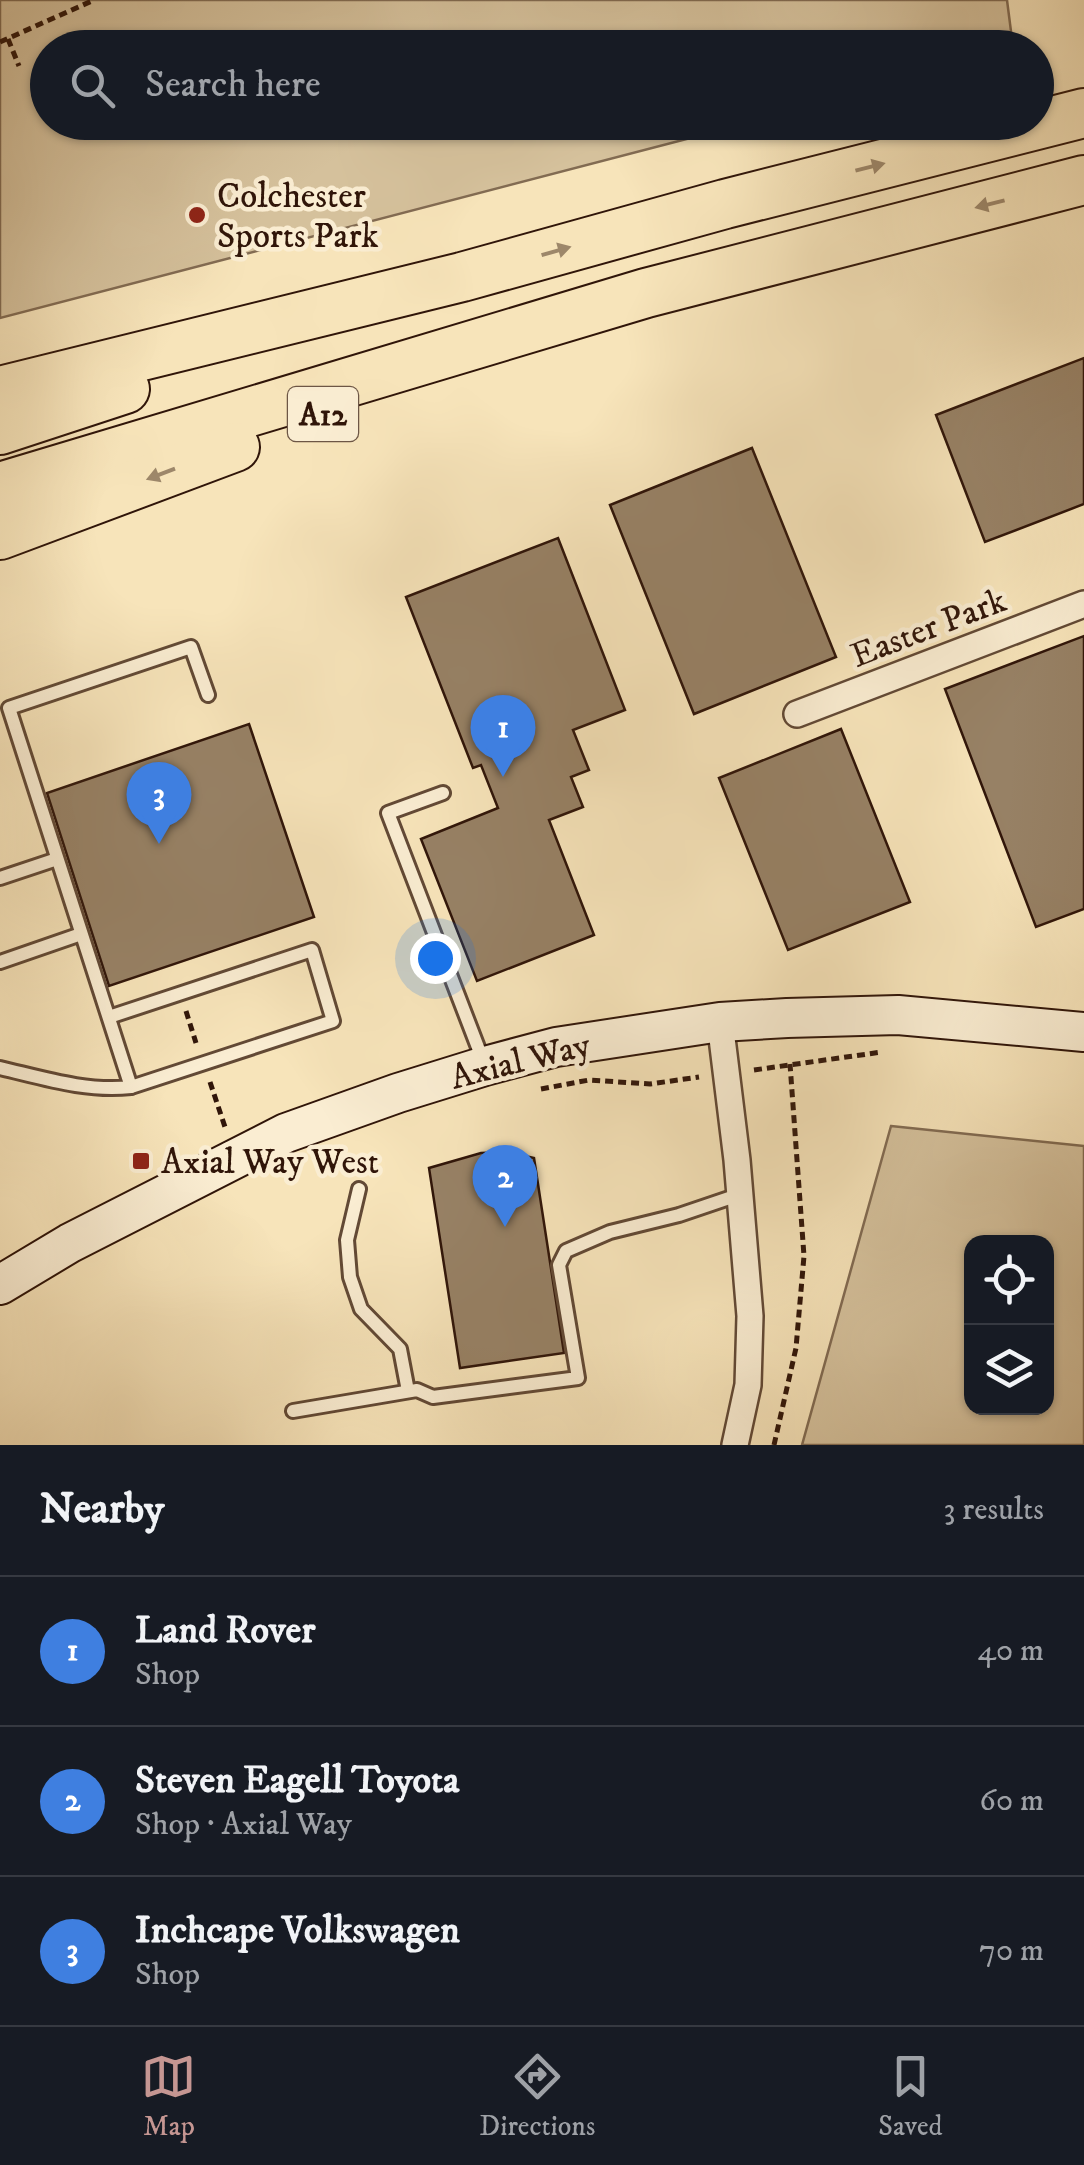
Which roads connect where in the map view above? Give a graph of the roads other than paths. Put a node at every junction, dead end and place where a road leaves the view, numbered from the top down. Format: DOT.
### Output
graph roads {
  1 [pos="1084,113"];
  2 [pos="1054,121"];
  3 [pos="977,140"];
  4 [pos="1084,180"];
  5 [pos="462,277"];
  6 [pos="646,292"];
  7 [pos="0,390"];
  8 [pos="0,430"];
  9 [pos="0,487"];
  10 [pos="0,535"];
  11 [pos="1084,604"];
  12 [pos="208,695"];
  13 [pos="5,710"];
  14 [pos="797,714"];
  15 [pos="443,793"];
  16 [pos="57,859"];
  17 [pos="0,878"];
  18 [pos="81,934"];
  19 [pos="0,962"];
  20 [pos="109,1017"];
  21 [pos="720,1022"];
  22 [pos="1084,1032"];
  23 [pos="485,1066"];
  24 [pos="0,1068"];
  25 [pos="131,1088"];
  26 [pos="359,1188"];
  27 [pos="738,1195"];
  28 [pos="0,1285"];
  29 [pos="408,1392"];
  30 [pos="294,1411"];
  31 [pos="735,1445"];
  2 -- 1 [label="highway, A12, one-way"];
  5 -- 3 [label="highway, A12, one-way"];
  4 -- 6 [label="highway, A12, one-way"];
  5 -- 7 [label="highway, A12"];
  5 -- 8 [label="highway, A12"];
  6 -- 9 [label="highway, A12"];
  6 -- 10 [label="highway, A12, one-way"];
  11 -- 14 [label="street, Easter Park"];
  12 -- 13 [label="lane"];
  13 -- 16 [label="lane"];
  15 -- 23 [label="lane"];
  16 -- 17 [label="lane"];
  16 -- 18 [label="lane"];
  18 -- 19 [label="lane"];
  18 -- 20 [label="lane"];
  20 -- 25 [label="lane"];
  20 -- 25 [label="lane"];
  21 -- 22 [label="street, Axial Way"];
  21 -- 23 [label="street, Axial Way"];
  21 -- 27 [label="street"];
  23 -- 28 [label="street, Axial Way"];
  24 -- 25 [label="lane"];
  26 -- 29 [label="lane"];
  27 -- 29 [label="lane"];
  27 -- 31 [label="street"];
  29 -- 30 [label="lane"];
}
